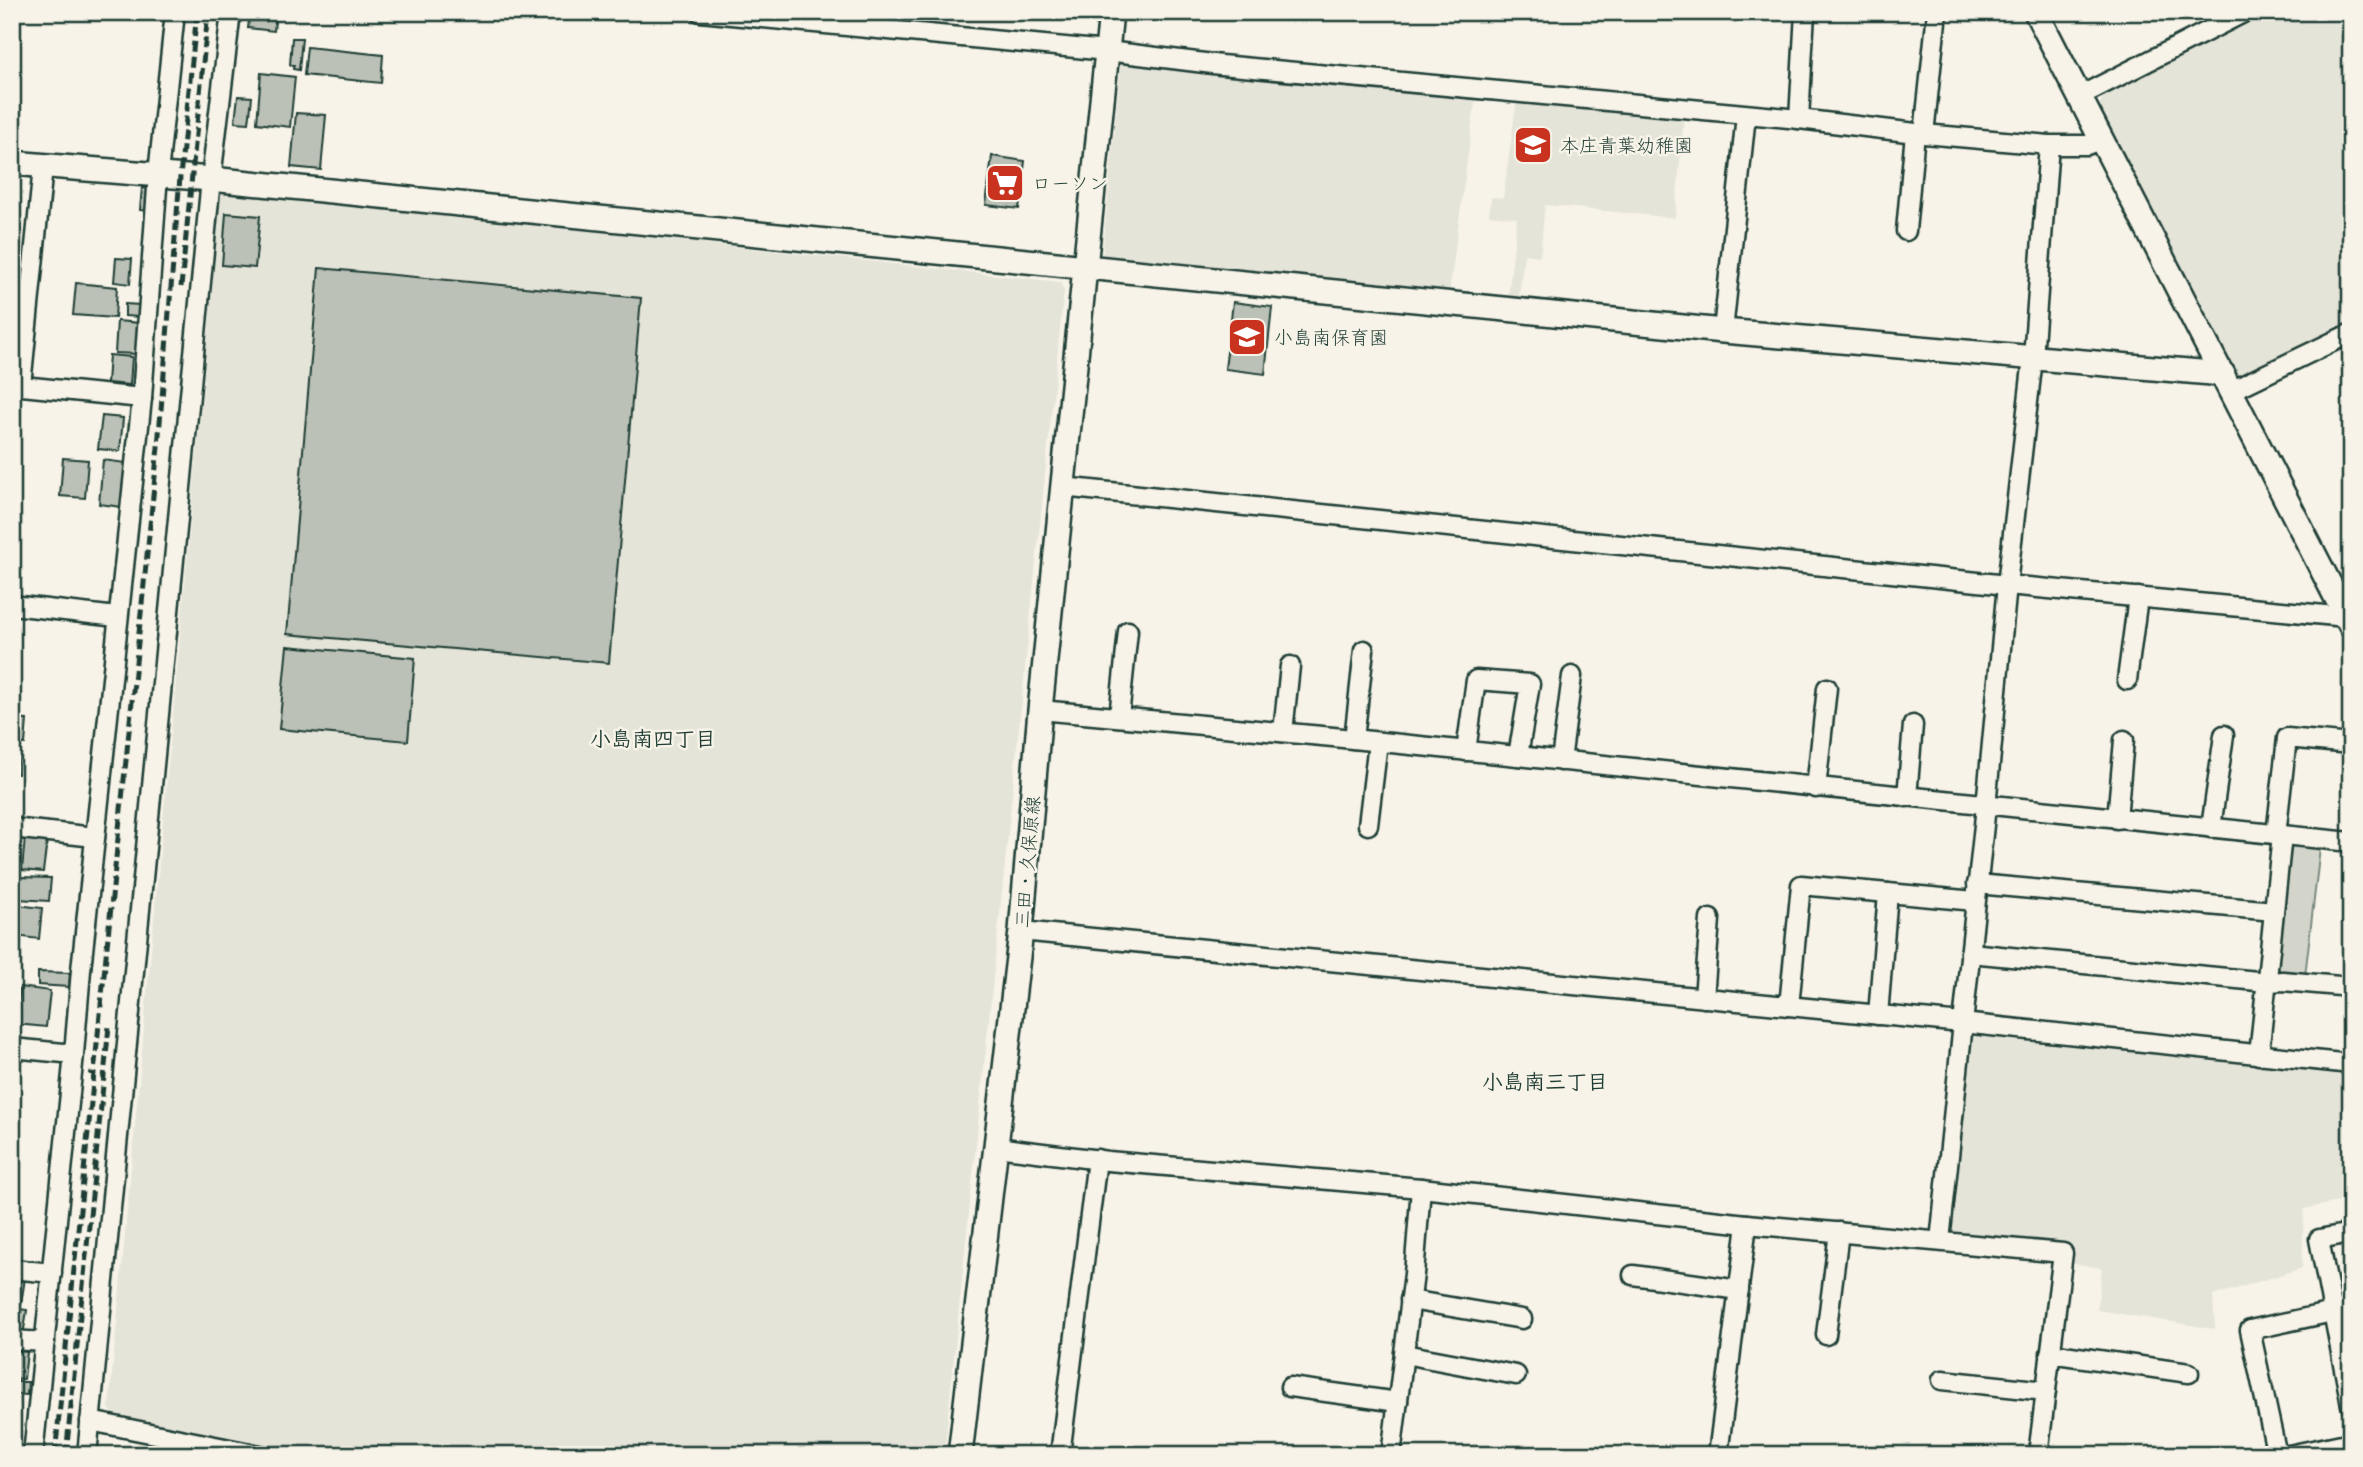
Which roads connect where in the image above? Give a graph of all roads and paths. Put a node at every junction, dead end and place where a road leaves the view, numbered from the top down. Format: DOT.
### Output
graph roads {
  1 [pos="176,12"];
  2 [pos="231,12"];
  3 [pos="700,12"];
  4 [pos="1111,12"];
  5 [pos="1805,12"];
  6 [pos="1937,12"];
  7 [pos="2036,12"];
  8 [pos="2245,12"];
  9 [pos="1107,51"];
  10 [pos="2080,96"];
  11 [pos="1746,115"];
  12 [pos="1798,119"];
  13 [pos="1920,134"];
  14 [pos="2102,139"];
  15 [pos="2049,145"];
  16 [pos="12,163"];
  17 [pos="44,167"];
  18 [pos="158,174"];
  19 [pos="211,179"];
  20 [pos="1906,231"];
  21 [pos="1084,268"];
  22 [pos="1723,331"];
  23 [pos="2351,333"];
  24 [pos="2032,358"];
  25 [pos="2227,383"];
  26 [pos="17,385"];
  27 [pos="142,398"];
  28 [pos="1062,486"];
  29 [pos="2007,585"];
  30 [pos="2138,597"];
  31 [pos="12,605"];
  32 [pos="117,617"];
  33 [pos="2349,622"];
  34 [pos="1128,631"];
  35 [pos="1364,650"];
  36 [pos="1290,666"];
  37 [pos="1572,676"];
  38 [pos="2127,680"];
  39 [pos="1827,688"];
  40 [pos="1040,710"];
  41 [pos="1119,717"];
  42 [pos="1913,725"];
  43 [pos="1283,732"];
  44 [pos="2224,735"];
  45 [pos="1354,739"];
  46 [pos="2124,740"];
  47 [pos="1377,742"];
  48 [pos="2351,744"];
  49 [pos="1466,751"];
  50 [pos="1518,756"];
  51 [pos="1561,761"];
  52 [pos="1816,788"];
  53 [pos="1907,797"];
  54 [pos="1986,806"];
  55 [pos="2117,819"];
  56 [pos="1368,825"];
  57 [pos="12,828"];
  58 [pos="2211,828"];
  59 [pos="2279,835"];
  60 [pos="95,837"];
  61 [pos="2351,842"];
  62 [pos="1976,892"];
  63 [pos="1888,893"];
  64 [pos="2274,911"];
  65 [pos="1710,919"];
  66 [pos="1021,931"];
  67 [pos="1970,953"];
  68 [pos="2268,982"];
  69 [pos="2351,987"];
  70 [pos="1704,998"];
  71 [pos="1788,1006"];
  72 [pos="1878,1015"];
  73 [pos="1962,1023"];
  74 [pos="12,1048"];
  75 [pos="2259,1055"];
  76 [pos="74,1063"];
  77 [pos="2351,1064"];
  78 [pos="124,1076"];
  79 [pos="996,1147"];
  80 [pos="1097,1159"];
  81 [pos="1421,1188"];
  82 [pos="1747,1224"];
  83 [pos="1839,1232"];
  84 [pos="2351,1233"];
  85 [pos="1940,1241"];
  86 [pos="12,1269"];
  87 [pos="52,1273"];
  88 [pos="1633,1275"];
  89 [pos="1739,1290"];
  90 [pos="1410,1300"];
  91 [pos="2351,1308"];
  92 [pos="2333,1312"];
  93 [pos="1521,1319"];
  94 [pos="1826,1335"];
  95 [pos="12,1340"];
  96 [pos="45,1342"];
  97 [pos="1404,1353"];
  98 [pos="2050,1353"];
  99 [pos="2189,1373"];
  100 [pos="1516,1375"];
  101 [pos="1942,1380"];
  102 [pos="1290,1387"];
  103 [pos="2046,1391"];
  104 [pos="1398,1402"];
  105 [pos="2351,1405"];
  106 [pos="90,1421"];
  107 [pos="2351,1442"];
  108 [pos="1723,1454"];
  109 [pos="33,1455"];
  110 [pos="87,1455"];
  111 [pos="260,1455"];
  112 [pos="960,1455"];
  113 [pos="1059,1455"];
  114 [pos="1391,1455"];
  115 [pos="2038,1455"];
  116 [pos="2277,1455"];
  117 [pos="2289,1455"];
  1 -- 18 [label="street"];
  2 -- 19 [label="street"];
  3 -- 9 [label="street"];
  4 -- 9 [label="street, 三田・久保原線"];
  5 -- 12 [label="street"];
  6 -- 13 [label="street"];
  7 -- 10 [label="street"];
  8 -- 10 [label="street"];
  9 -- 11 [label="street"];
  9 -- 21 [label="street, 三田・久保原線"];
  10 -- 14 [label="street"];
  11 -- 12 [label="street"];
  11 -- 22 [label="street"];
  12 -- 13 [label="street"];
  13 -- 15 [label="street"];
  13 -- 20 [label="street"];
  14 -- 15 [label="street"];
  14 -- 25 [label="street"];
  15 -- 24 [label="street"];
  16 -- 17 [label="street"];
  17 -- 18 [label="street"];
  17 -- 26 [label="street"];
  18 -- 19 [label="street"];
  18 -- 27 [label="street"];
  19 -- 21 [label="street"];
  19 -- 78 [label="street"];
  21 -- 22 [label="street"];
  21 -- 28 [label="street, 三田・久保原線"];
  22 -- 24 [label="street"];
  23 -- 25 [label="street"];
  24 -- 25 [label="street"];
  24 -- 29 [label="street"];
  25 -- 33 [label="street"];
  26 -- 27 [label="street"];
  27 -- 32 [label="street"];
  28 -- 29 [label="street"];
  28 -- 40 [label="street, 三田・久保原線"];
  29 -- 30 [label="street"];
  29 -- 54 [label="street"];
  30 -- 33 [label="street"];
  30 -- 38 [label="street"];
  31 -- 32 [label="street"];
  32 -- 60 [label="street"];
  34 -- 41 [label="street"];
  35 -- 45 [label="street"];
  36 -- 43 [label="street"];
  37 -- 51 [label="street"];
  39 -- 52 [label="street"];
  40 -- 41 [label="street"];
  40 -- 66 [label="street, 三田・久保原線"];
  41 -- 43 [label="street"];
  42 -- 53 [label="street"];
  43 -- 45 [label="street"];
  44 -- 58 [label="street"];
  45 -- 47 [label="street"];
  46 -- 55 [label="street"];
  47 -- 49 [label="street"];
  47 -- 56 [label="street"];
  48 -- 59 [label="street"];
  49 -- 50 [label="street"];
  49 -- 50 [label="street"];
  50 -- 51 [label="street"];
  51 -- 52 [label="street"];
  52 -- 53 [label="street"];
  53 -- 54 [label="street"];
  54 -- 55 [label="street"];
  54 -- 62 [label="street"];
  55 -- 58 [label="street"];
  57 -- 60 [label="street"];
  58 -- 59 [label="street"];
  59 -- 61 [label="street"];
  59 -- 64 [label="street"];
  60 -- 76 [label="street"];
  62 -- 63 [label="street"];
  62 -- 64 [label="street"];
  62 -- 67 [label="street"];
  63 -- 71 [label="street"];
  63 -- 72 [label="street"];
  64 -- 68 [label="street"];
  65 -- 70 [label="street"];
  66 -- 70 [label="street"];
  66 -- 79 [label="street, 三田・久保原線"];
  67 -- 68 [label="street"];
  67 -- 73 [label="street"];
  68 -- 69 [label="street"];
  68 -- 75 [label="street"];
  70 -- 71 [label="street"];
  71 -- 72 [label="street"];
  72 -- 73 [label="street"];
  73 -- 75 [label="street"];
  73 -- 85 [label="street"];
  74 -- 76 [label="street"];
  75 -- 77 [label="street"];
  76 -- 78 [label="path"];
  76 -- 87 [label="street"];
  78 -- 106 [label="street"];
  79 -- 80 [label="street"];
  79 -- 112 [label="street, 三田・久保原線"];
  80 -- 81 [label="street"];
  80 -- 113 [label="street"];
  81 -- 82 [label="street"];
  81 -- 90 [label="street"];
  82 -- 83 [label="street"];
  82 -- 89 [label="street"];
  83 -- 85 [label="street"];
  83 -- 94 [label="street"];
  84 -- 92 [label="street"];
  85 -- 98 [label="street"];
  86 -- 87 [label="street"];
  87 -- 96 [label="street"];
  88 -- 89 [label="street"];
  89 -- 108 [label="street"];
  90 -- 93 [label="street"];
  90 -- 97 [label="street"];
  91 -- 92 [label="street"];
  92 -- 105 [label="street"];
  92 -- 116 [label="street"];
  95 -- 96 [label="street"];
  96 -- 109 [label="street"];
  97 -- 100 [label="street"];
  97 -- 104 [label="street"];
  98 -- 99 [label="street"];
  98 -- 103 [label="street"];
  101 -- 103 [label="street"];
  102 -- 104 [label="street"];
  103 -- 115 [label="street"];
  104 -- 114 [label="street"];
  106 -- 110 [label="street"];
  106 -- 111 [label="street"];
  107 -- 117 [label="street"];
}
